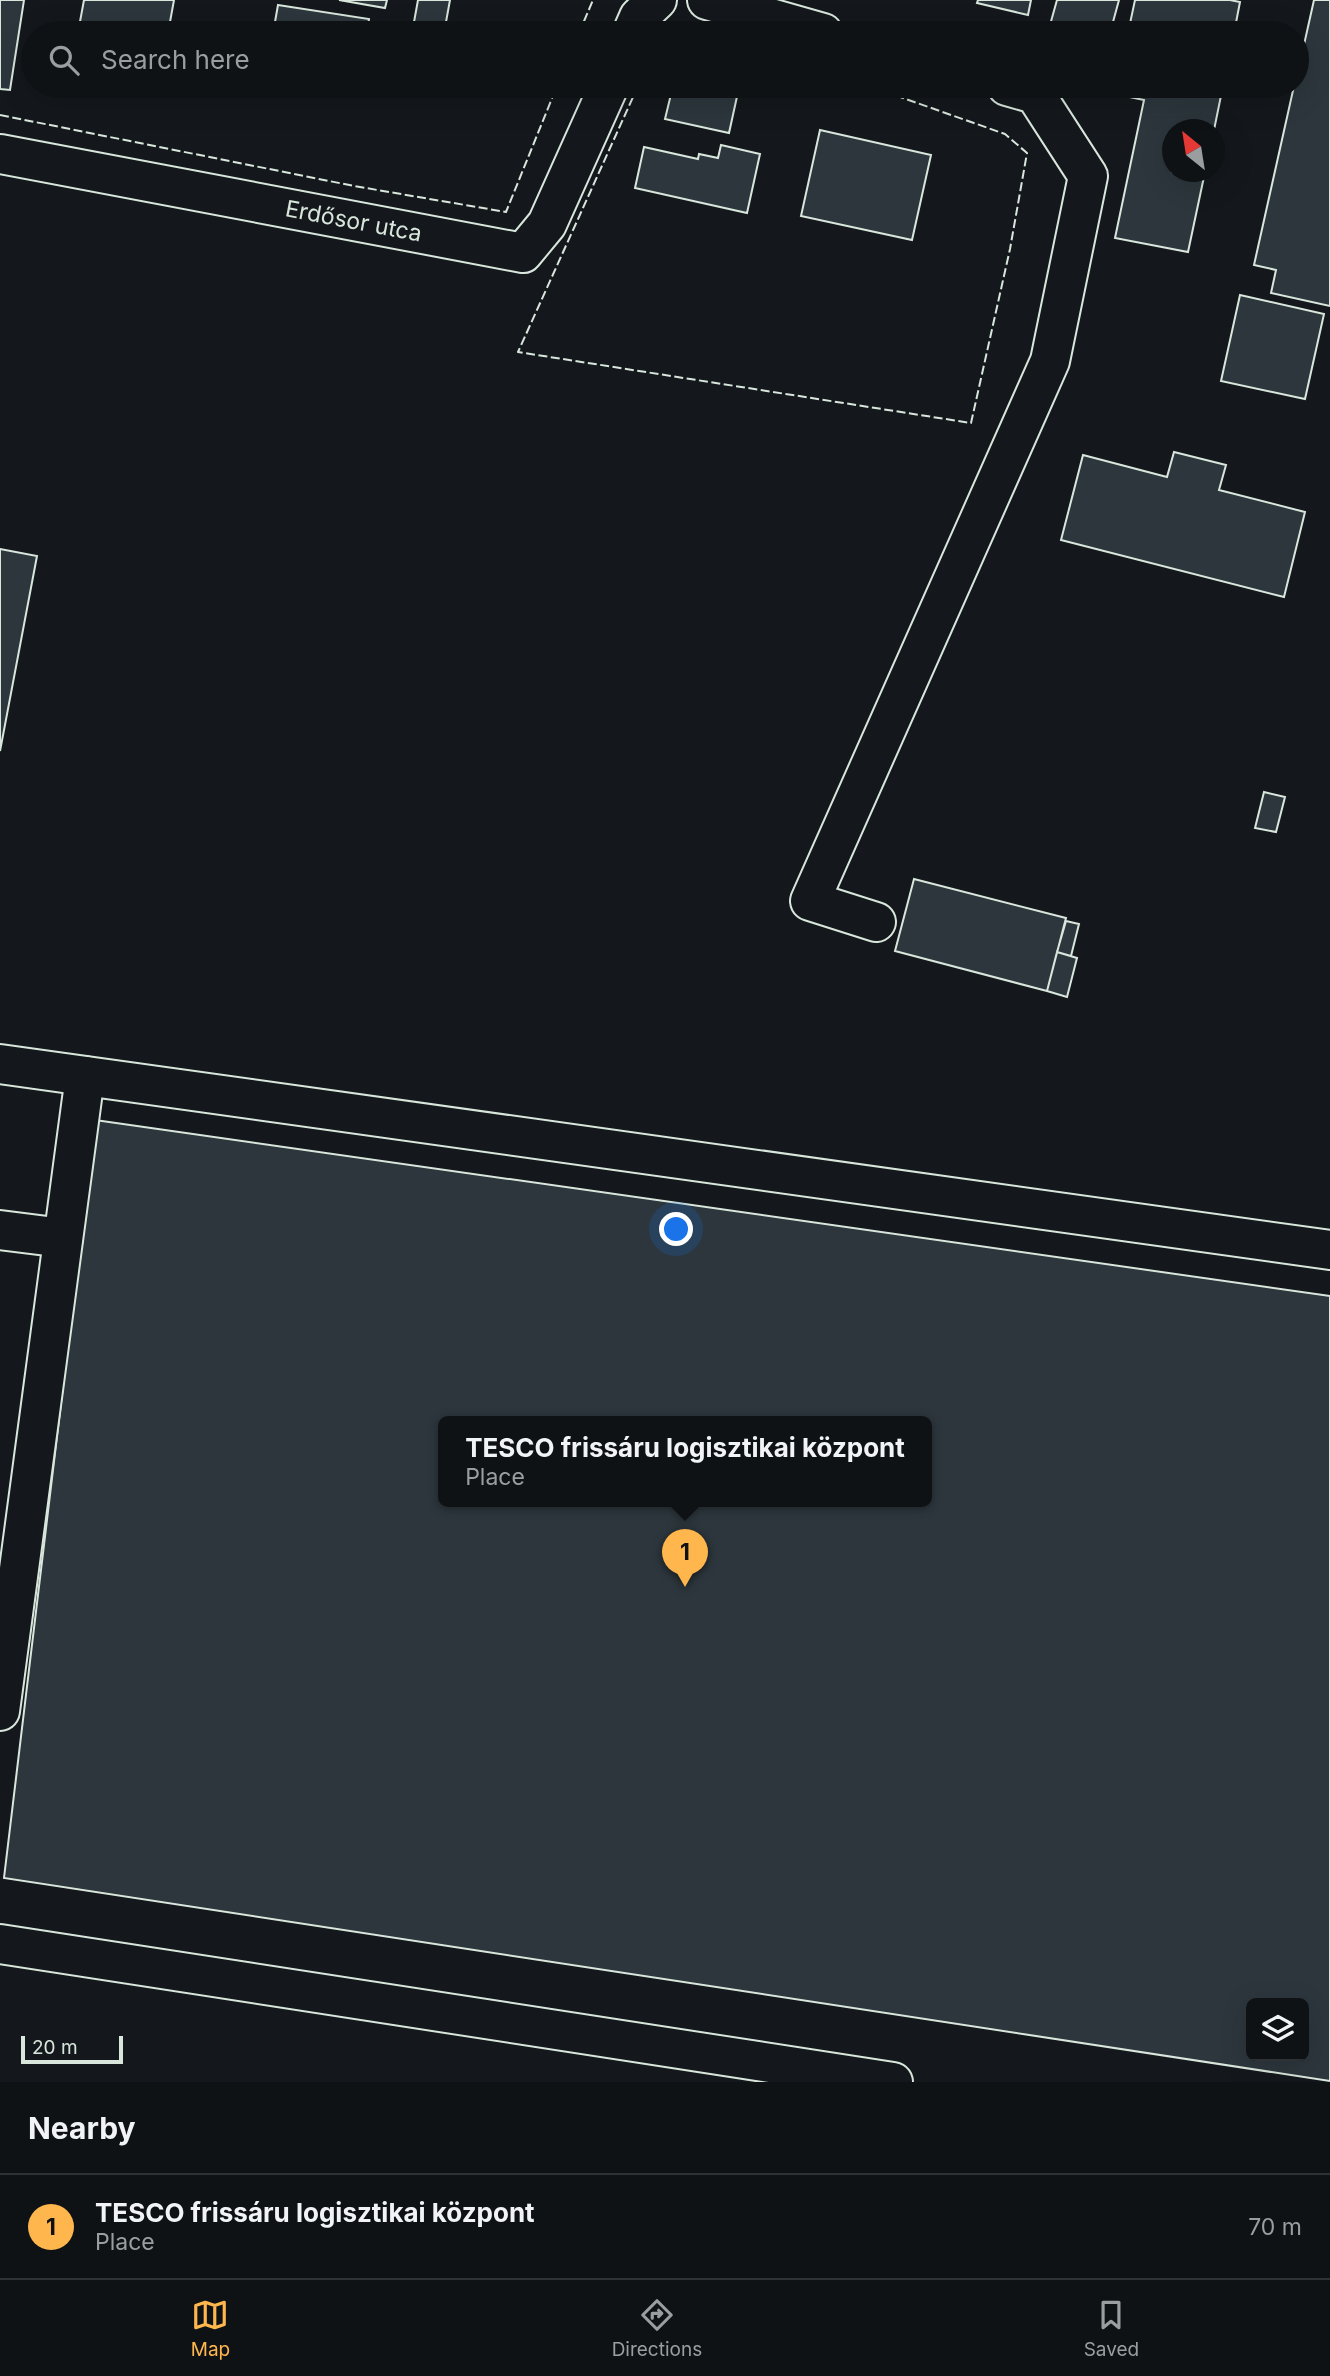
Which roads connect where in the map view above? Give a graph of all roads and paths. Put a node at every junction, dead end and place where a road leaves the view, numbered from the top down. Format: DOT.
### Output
graph roads {
  1 [pos="657,0"];
  2 [pos="707,0"];
  3 [pos="637,21"];
  4 [pos="781,21"];
  5 [pos="604,98"];
  6 [pos="1027,98"];
  7 [pos="0,154"];
  8 [pos="876,922"];
  9 [pos="0,1064"];
  10 [pos="85,1076"];
  11 [pos="0,1230"];
  12 [pos="63,1238"];
  13 [pos="1330,1250"];
  14 [pos="0,1711"];
  15 [pos="0,1944"];
  16 [pos="893,2082"];
  1 -- 3 [label="street"];
  2 -- 4 [label="street"];
  5 -- 7 [label="street, Erdősor utca"];
  6 -- 8 [label="street"];
  9 -- 10 [label="street"];
  10 -- 12 [label="street"];
  10 -- 13 [label="street"];
  11 -- 12 [label="street"];
  12 -- 14 [label="street"];
  15 -- 16 [label="street"];
}
